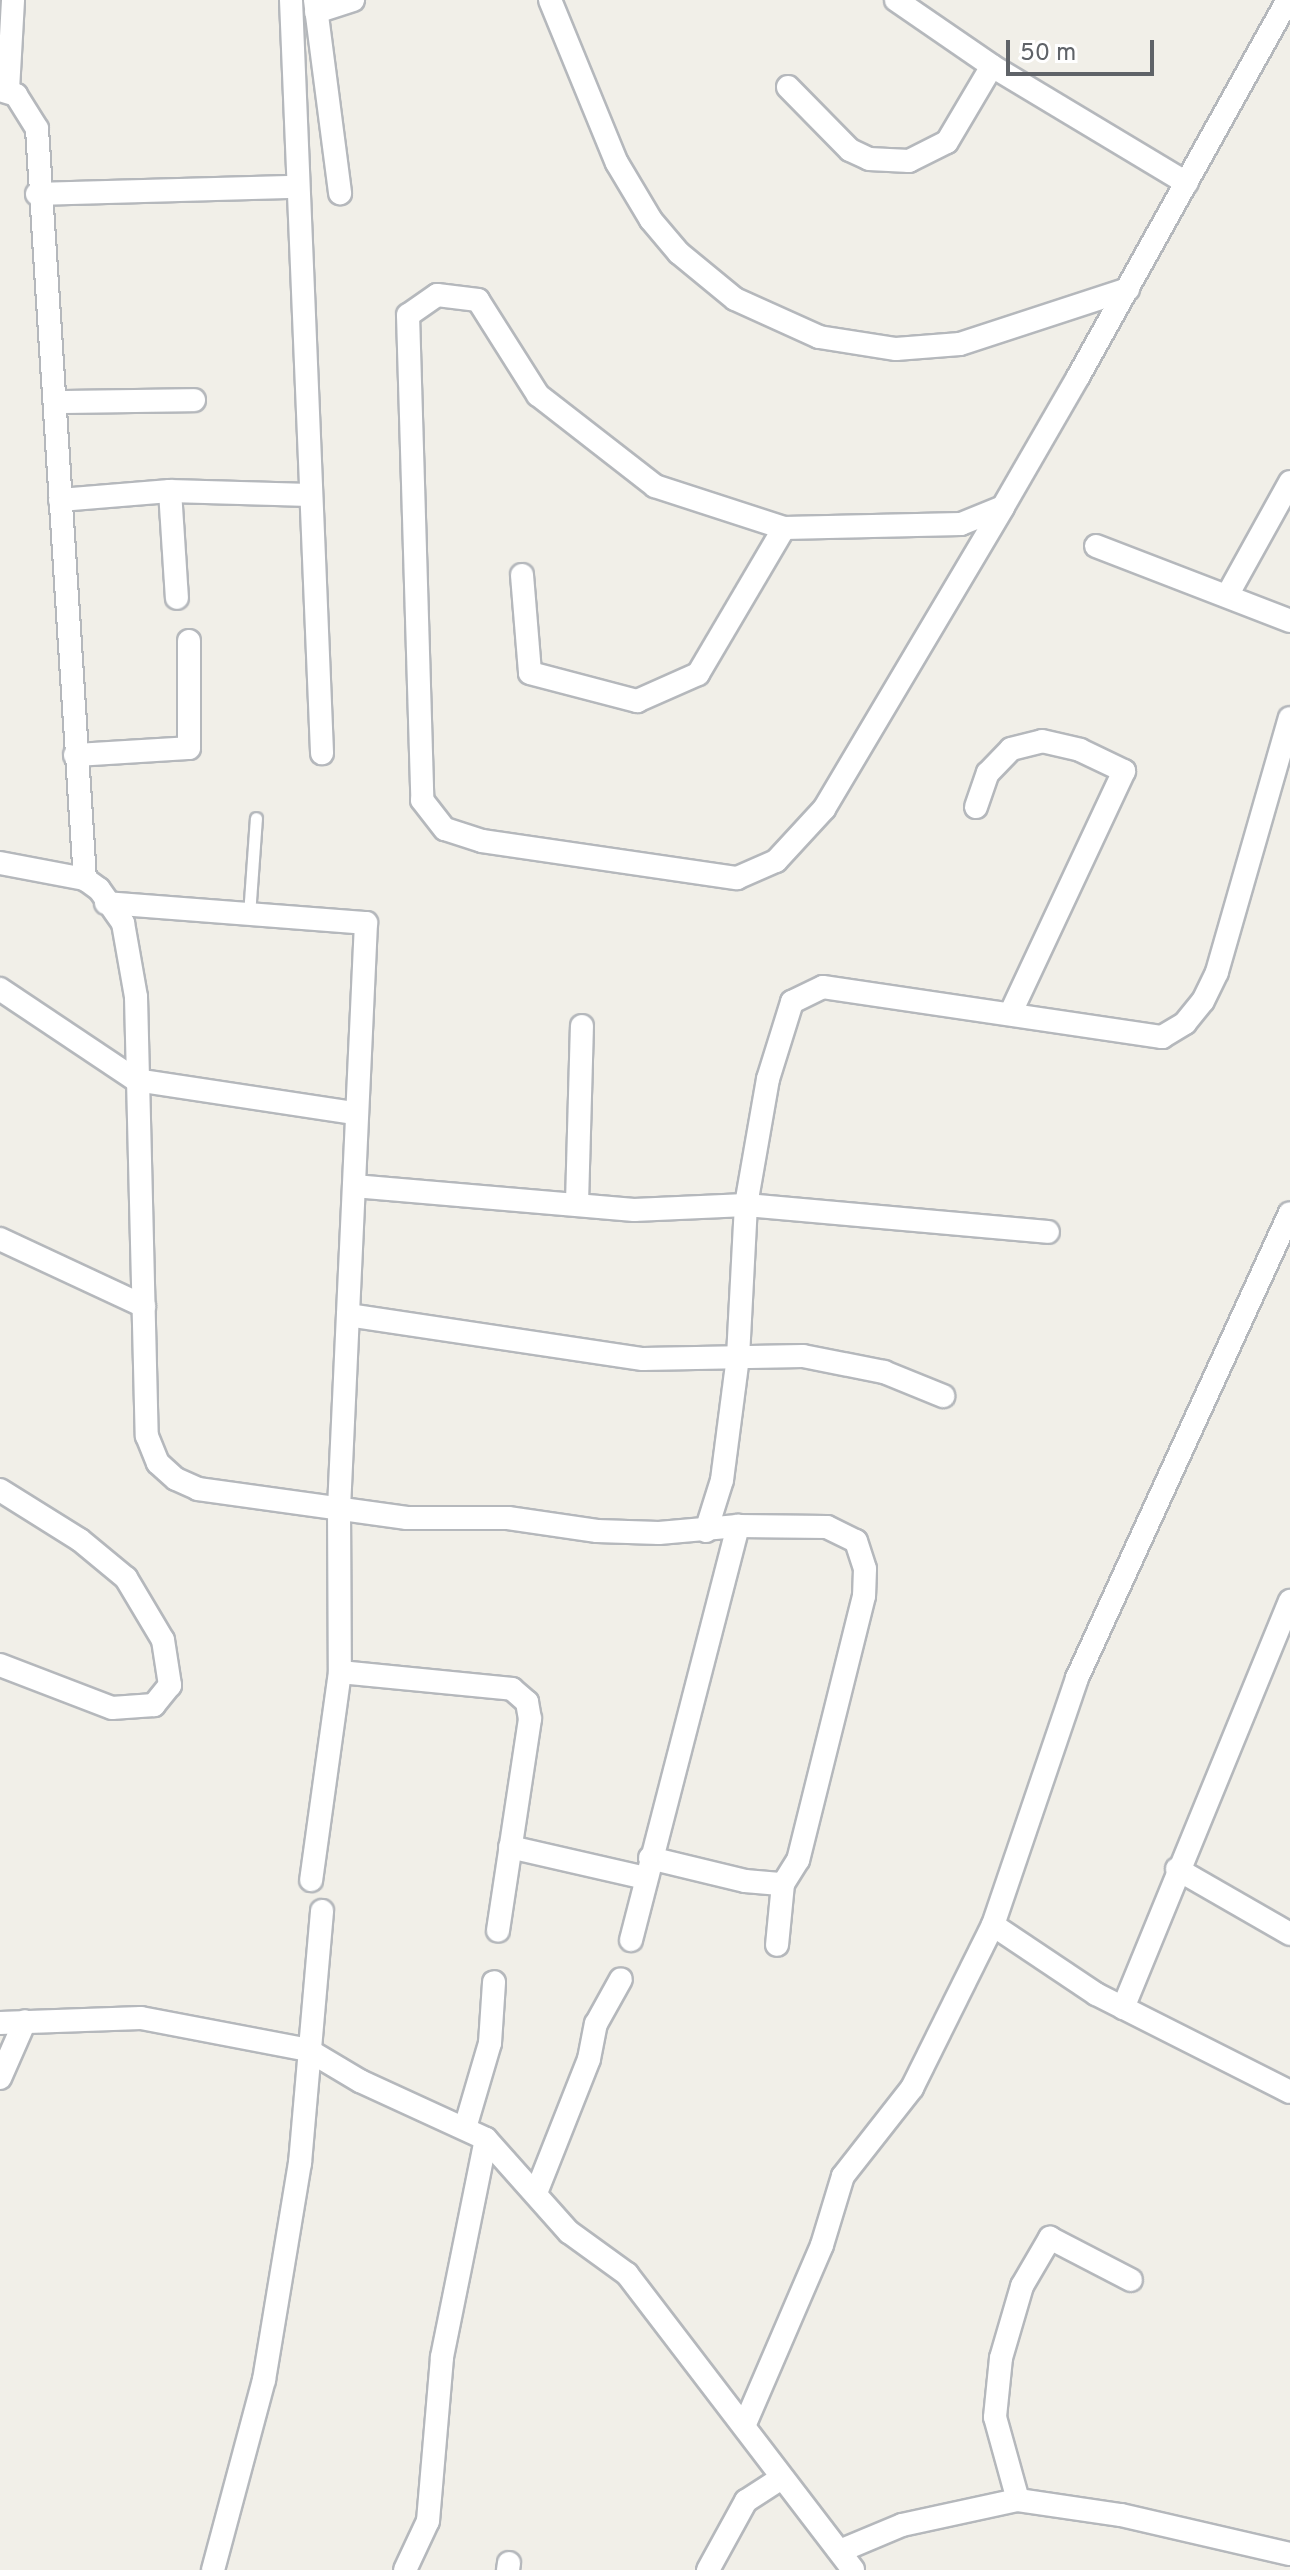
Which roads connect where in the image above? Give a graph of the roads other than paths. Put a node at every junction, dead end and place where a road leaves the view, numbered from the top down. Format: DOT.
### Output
graph roads {
  1 [pos="13,0"];
  2 [pos="291,0"];
  3 [pos="353,0"];
  4 [pos="550,0"];
  5 [pos="896,0"];
  6 [pos="1288,0"];
  7 [pos="316,6"];
  8 [pos="992,66"];
  9 [pos="788,87"];
  10 [pos="4,90"];
  11 [pos="1187,183"];
  12 [pos="295,187"];
  13 [pos="340,193"];
  14 [pos="37,194"];
  15 [pos="1128,289"];
  16 [pos="194,400"];
  17 [pos="58,402"];
  18 [pos="1290,482"];
  19 [pos="170,491"];
  20 [pos="310,495"];
  21 [pos="60,500"];
  22 [pos="1003,507"];
  23 [pos="784,528"];
  24 [pos="1096,546"];
  25 [pos="522,575"];
  26 [pos="1228,594"];
  27 [pos="177,598"];
  28 [pos="1290,621"];
  29 [pos="189,641"];
  30 [pos="1290,718"];
  31 [pos="322,753"];
  32 [pos="75,755"];
  33 [pos="976,807"];
  34 [pos="256,818"];
  35 [pos="0,863"];
  36 [pos="85,879"];
  37 [pos="106,903"];
  38 [pos="249,915"];
  39 [pos="0,989"];
  40 [pos="1010,1014"];
  41 [pos="582,1026"];
  42 [pos="136,1080"];
  43 [pos="354,1113"];
  44 [pos="354,1186"];
  45 [pos="577,1203"];
  46 [pos="746,1205"];
  47 [pos="1290,1213"];
  48 [pos="1048,1232"];
  49 [pos="0,1240"];
  50 [pos="144,1306"];
  51 [pos="348,1315"];
  52 [pos="738,1357"];
  53 [pos="943,1396"];
  54 [pos="0,1490"];
  55 [pos="339,1508"];
  56 [pos="738,1526"];
  57 [pos="706,1531"];
  58 [pos="1290,1601"];
  59 [pos="0,1665"];
  60 [pos="340,1672"];
  61 [pos="510,1847"];
  62 [pos="648,1868"];
  63 [pos="1177,1869"];
  64 [pos="311,1880"];
  65 [pos="783,1884"];
  66 [pos="322,1911"];
  67 [pos="993,1925"];
  68 [pos="498,1931"];
  69 [pos="1290,1934"];
  70 [pos="631,1940"];
  71 [pos="777,1945"];
  72 [pos="621,1979"];
  73 [pos="494,1982"];
  74 [pos="1123,2008"];
  75 [pos="25,2021"];
  76 [pos="0,2023"];
  77 [pos="308,2050"];
  78 [pos="0,2078"];
  79 [pos="1290,2092"];
  80 [pos="465,2128"];
  81 [pos="486,2139"];
  82 [pos="536,2193"];
  83 [pos="1131,2280"];
  84 [pos="745,2424"];
  85 [pos="780,2479"];
  86 [pos="1018,2500"];
  87 [pos="840,2551"];
  88 [pos="1290,2554"];
  89 [pos="213,2570"];
  90 [pos="405,2570"];
  91 [pos="708,2570"];
  92 [pos="853,2570"];
  1 -- 10 [label="street"];
  2 -- 12 [label="street"];
  3 -- 7 [label="street"];
  4 -- 15 [label="street"];
  5 -- 8 [label="street"];
  6 -- 11 [label="street"];
  7 -- 13 [label="street"];
  8 -- 9 [label="street"];
  8 -- 11 [label="street"];
  10 -- 14 [label="street"];
  11 -- 15 [label="street"];
  12 -- 14 [label="street"];
  12 -- 20 [label="street"];
  14 -- 17 [label="street"];
  15 -- 22 [label="street"];
  16 -- 17 [label="street"];
  17 -- 21 [label="street"];
  18 -- 26 [label="street"];
  19 -- 20 [label="street"];
  19 -- 21 [label="street"];
  19 -- 27 [label="street"];
  20 -- 31 [label="street"];
  21 -- 32 [label="street"];
  22 -- 23 [label="street"];
  22 -- 23 [label="street"];
  23 -- 25 [label="street"];
  24 -- 26 [label="street"];
  26 -- 28 [label="street"];
  29 -- 32 [label="street"];
  30 -- 40 [label="street"];
  32 -- 36 [label="street"];
  33 -- 40 [label="street"];
  34 -- 38 [label="lane"];
  35 -- 36 [label="street"];
  36 -- 37 [label="street"];
  37 -- 38 [label="street"];
  37 -- 42 [label="street"];
  38 -- 43 [label="street"];
  39 -- 42 [label="street"];
  40 -- 46 [label="street"];
  41 -- 45 [label="street"];
  42 -- 43 [label="street"];
  42 -- 50 [label="street"];
  43 -- 44 [label="street"];
  44 -- 45 [label="street"];
  44 -- 51 [label="street"];
  45 -- 46 [label="street"];
  46 -- 48 [label="street"];
  46 -- 52 [label="street"];
  47 -- 67 [label="street"];
  49 -- 50 [label="street"];
  50 -- 55 [label="street"];
  51 -- 52 [label="street"];
  51 -- 55 [label="street"];
  52 -- 53 [label="street"];
  52 -- 57 [label="street"];
  54 -- 59 [label="street"];
  55 -- 57 [label="street"];
  55 -- 60 [label="street"];
  56 -- 57 [label="street"];
  56 -- 62 [label="street"];
  56 -- 65 [label="street"];
  58 -- 63 [label="street"];
  60 -- 61 [label="street"];
  60 -- 64 [label="street"];
  61 -- 62 [label="street"];
  61 -- 68 [label="street"];
  62 -- 65 [label="street"];
  62 -- 70 [label="street"];
  63 -- 69 [label="street"];
  63 -- 74 [label="street"];
  65 -- 71 [label="street"];
  66 -- 77 [label="street"];
  67 -- 74 [label="street"];
  67 -- 84 [label="street"];
  72 -- 82 [label="street"];
  73 -- 80 [label="street"];
  74 -- 79 [label="street"];
  75 -- 76 [label="street"];
  75 -- 77 [label="street"];
  75 -- 78 [label="street"];
  77 -- 80 [label="street"];
  77 -- 89 [label="street"];
  80 -- 81 [label="street"];
  81 -- 82 [label="street"];
  81 -- 90 [label="street"];
  82 -- 84 [label="street"];
  83 -- 86 [label="street"];
  84 -- 85 [label="street"];
  85 -- 87 [label="street"];
  85 -- 91 [label="street"];
  86 -- 87 [label="street"];
  86 -- 88 [label="street"];
  87 -- 92 [label="street"];
}
